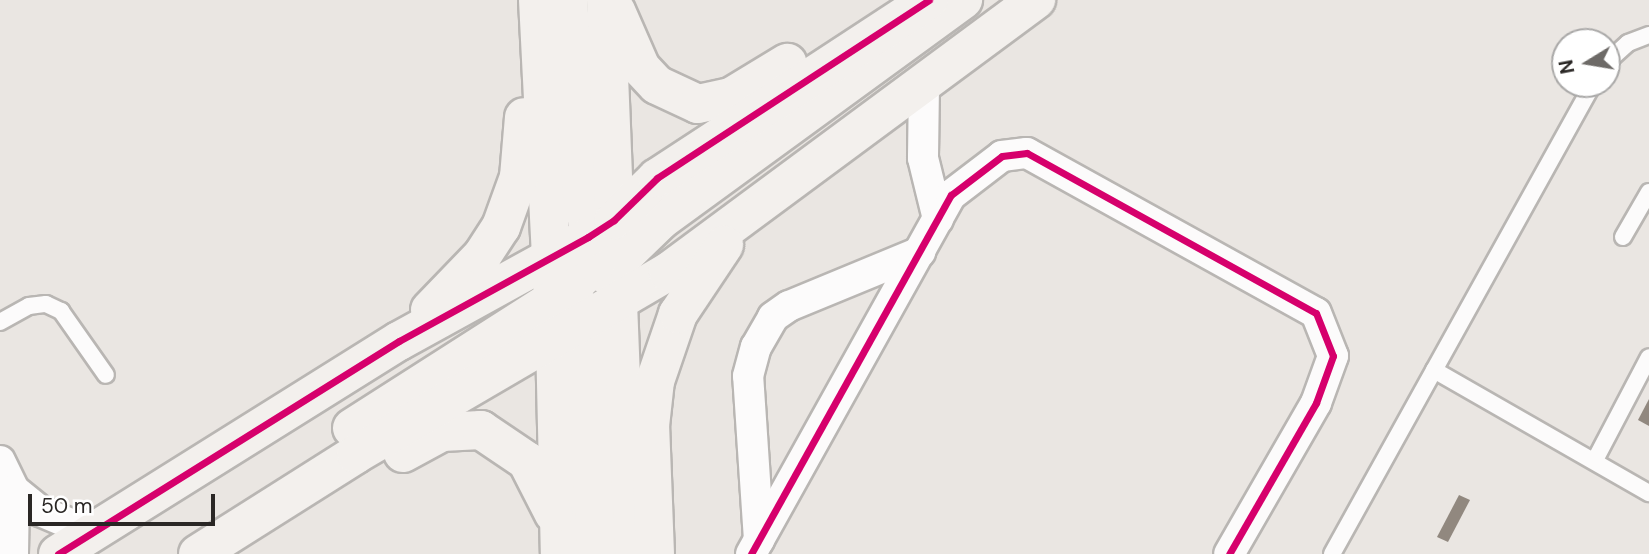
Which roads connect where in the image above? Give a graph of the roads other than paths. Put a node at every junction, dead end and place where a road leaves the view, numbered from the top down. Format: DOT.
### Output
graph roads {
  1 [pos="535,0"];
  2 [pos="568,0"];
  3 [pos="606,0"];
  4 [pos="612,0"];
  5 [pos="890,0"];
  6 [pos="929,0"];
  7 [pos="963,0"];
  8 [pos="1037,0"];
  9 [pos="1649,35"];
  10 [pos="1621,49"];
  11 [pos="924,85"];
  12 [pos="1585,98"];
  13 [pos="1649,192"];
  14 [pos="746,215"];
  15 [pos="938,219"];
  16 [pos="1623,237"];
  17 [pos="920,252"];
  18 [pos="585,282"];
  19 [pos="0,323"];
  20 [pos="399,341"];
  21 [pos="1649,358"];
  22 [pos="1434,370"];
  23 [pos="106,375"];
  24 [pos="1595,460"];
  25 [pos="0,461"];
  26 [pos="14,490"];
  27 [pos="1649,493"];
  28 [pos="104,527"];
  29 [pos="560,540"];
  30 [pos="755,547"];
  31 [pos="13,554"];
  32 [pos="58,554"];
  33 [pos="199,554"];
  34 [pos="596,554"];
  35 [pos="628,554"];
  36 [pos="655,554"];
  37 [pos="1228,554"];
  38 [pos="1332,554"];
  1 -- 18 [label="street"];
  1 -- 20 [label="street"];
  2 -- 18 [label="street"];
  3 -- 18 [label="street"];
  4 -- 5 [label="street"];
  6 -- 18 [label="street"];
  7 -- 18 [label="street"];
  8 -- 11 [label="street"];
  9 -- 10 [label="lane"];
  11 -- 14 [label="street"];
  11 -- 15 [label="street"];
  12 -- 22 [label="lane"];
  13 -- 16 [label="lane"];
  14 -- 18 [label="street"];
  14 -- 36 [label="street"];
  15 -- 17 [label="street"];
  15 -- 37 [label="street"];
  17 -- 30 [label="street"];
  17 -- 30 [label="street"];
  18 -- 20 [label="street"];
  18 -- 29 [label="street"];
  18 -- 33 [label="street"];
  18 -- 34 [label="street"];
  18 -- 35 [label="street"];
  19 -- 23 [label="lane"];
  20 -- 28 [label="street"];
  21 -- 24 [label="lane"];
  22 -- 24 [label="lane"];
  22 -- 38 [label="lane"];
  24 -- 27 [label="lane"];
  25 -- 26 [label="street"];
  26 -- 28 [label="street"];
  26 -- 31 [label="street"];
  28 -- 32 [label="street"];
  29 -- 33 [label="street"];
}
